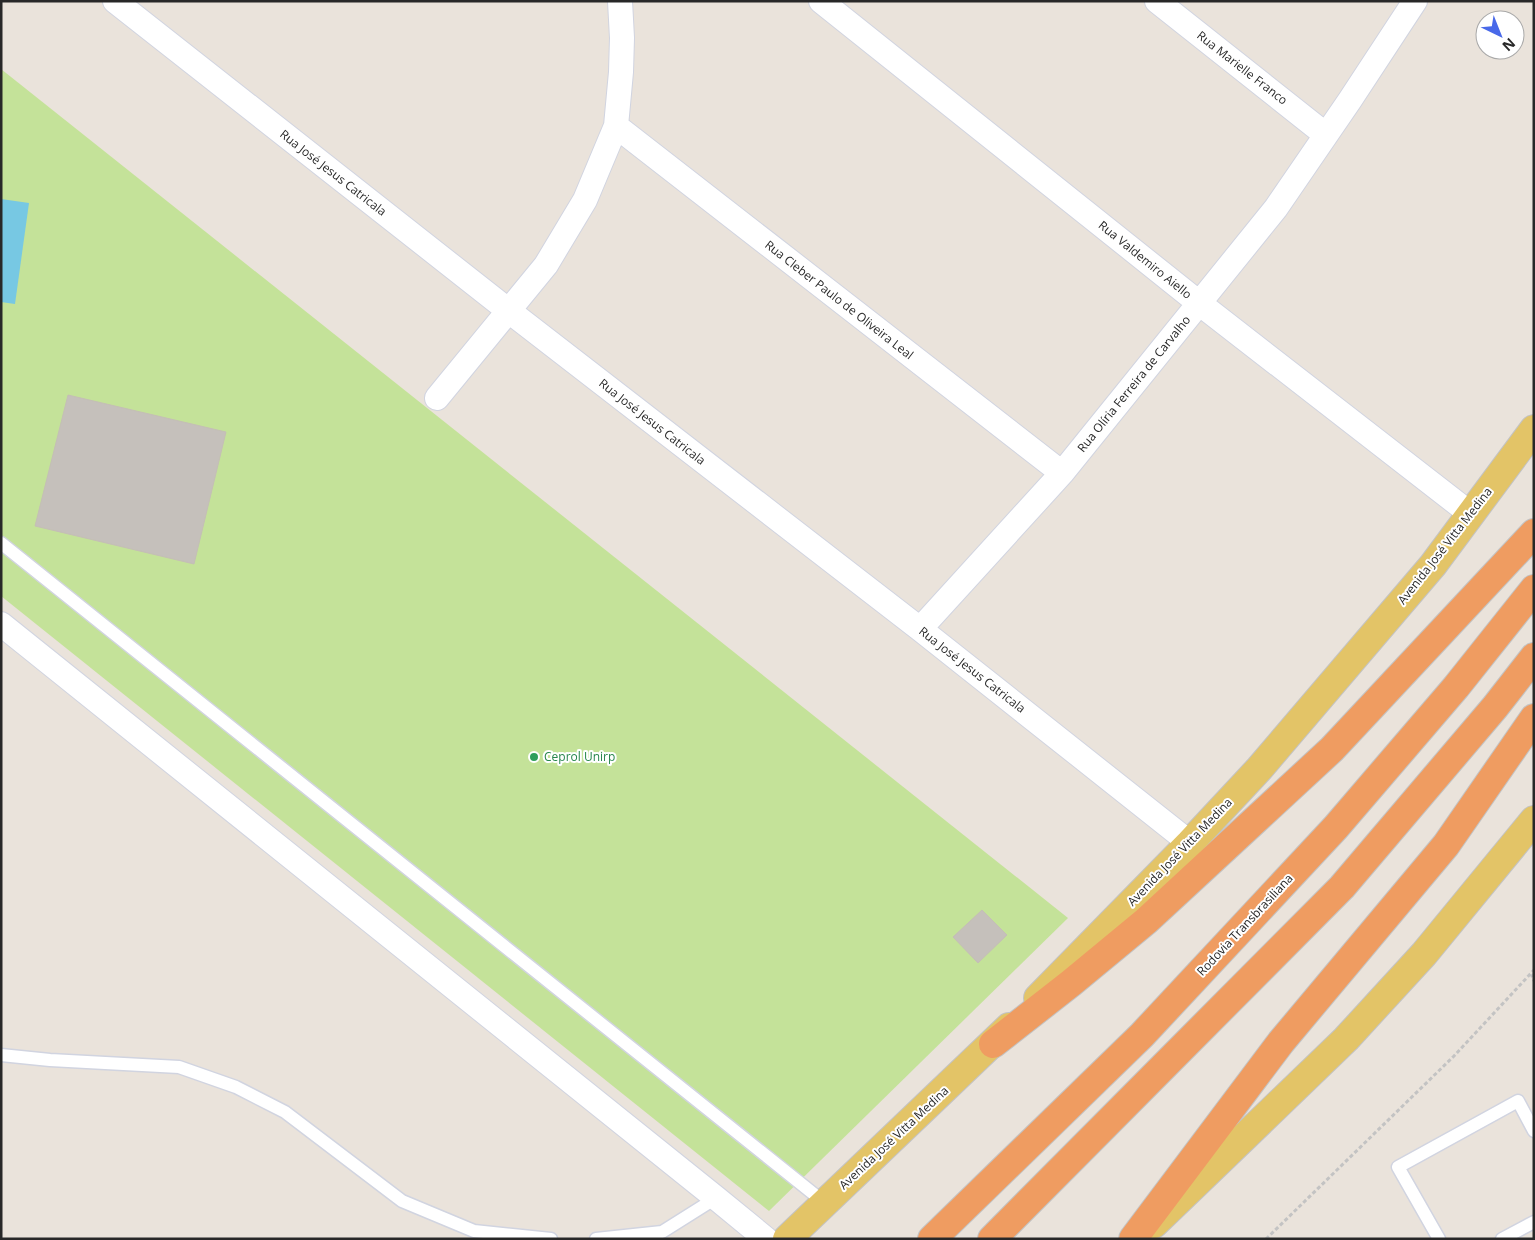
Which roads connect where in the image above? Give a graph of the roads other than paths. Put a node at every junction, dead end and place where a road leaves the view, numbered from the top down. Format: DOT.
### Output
graph roads {
  1 [pos="114,1"];
  2 [pos="620,1"];
  3 [pos="821,1"];
  4 [pos="1157,1"];
  5 [pos="1415,1"];
  6 [pos="616,126"];
  7 [pos="1326,135"];
  8 [pos="1199,303"];
  9 [pos="509,311"];
  10 [pos="437,398"];
  11 [pos="1534,429"];
  12 [pos="1062,473"];
  13 [pos="1472,515"];
  14 [pos="1534,533"];
  15 [pos="1,543"];
  16 [pos="1534,589"];
  17 [pos="1,624"];
  18 [pos="920,629"];
  19 [pos="1534,657"];
  20 [pos="1534,718"];
  21 [pos="1534,820"];
  22 [pos="1190,842"];
  23 [pos="993,1044"];
  24 [pos="1,1055"];
  25 [pos="1534,1131"];
  26 [pos="716,1198"];
  27 [pos="825,1203"];
  28 [pos="1534,1222"];
  29 [pos="551,1239"];
  30 [pos="596,1239"];
  31 [pos="766,1239"];
  32 [pos="787,1239"];
  33 [pos="932,1239"];
  34 [pos="992,1239"];
  35 [pos="1133,1239"];
  36 [pos="1139,1239"];
  37 [pos="1439,1239"];
  38 [pos="1502,1239"];
  1 -- 9 [label="street, Rua José Jesus Catricala"];
  2 -- 6 [label="street"];
  3 -- 8 [label="street, Rua Valdemiro Aiello"];
  4 -- 7 [label="street, Rua Marielle Franco"];
  5 -- 7 [label="street, Rua Olíria Ferreira de Carvalho"];
  6 -- 9 [label="street"];
  6 -- 12 [label="street, Rua Cleber Paulo de Oliveira Leal"];
  7 -- 8 [label="street, Rua Olíria Ferreira de Carvalho"];
  8 -- 12 [label="street, Rua Olíria Ferreira de Carvalho"];
  8 -- 13 [label="street, Rua Valdemiro Aiello"];
  9 -- 10 [label="street"];
  9 -- 18 [label="street, Rua José Jesus Catricala"];
  11 -- 13 [label="main road, Avenida José Vitta Medina"];
  12 -- 18 [label="street, Rua Olíria Ferreira de Carvalho"];
  13 -- 22 [label="main road, Avenida José Vitta Medina"];
  14 -- 23 [label="highway"];
  15 -- 27 [label="lane"];
  16 -- 33 [label="highway, Rodovia Transbrasiliana"];
  17 -- 26 [label="street"];
  18 -- 22 [label="street, Rua José Jesus Catricala"];
  19 -- 34 [label="highway"];
  20 -- 35 [label="highway"];
  21 -- 36 [label="main road"];
  22 -- 23 [label="main road, Avenida José Vitta Medina"];
  23 -- 27 [label="main road, Avenida José Vitta Medina"];
  24 -- 29 [label="lane"];
  25 -- 37 [label="lane"];
  26 -- 30 [label="lane"];
  26 -- 31 [label="street"];
  27 -- 32 [label="main road, Avenida José Vitta Medina"];
  28 -- 38 [label="lane"];
}
